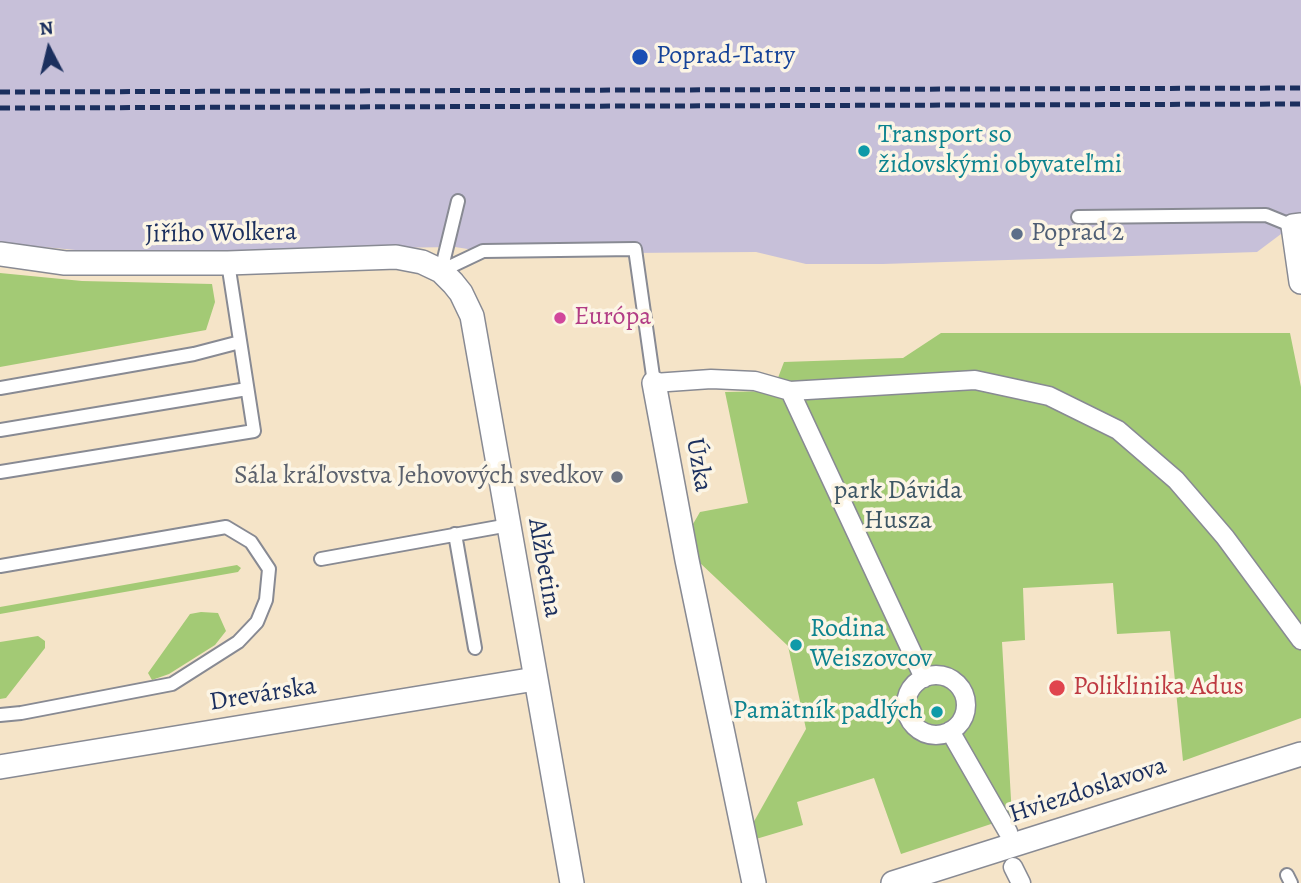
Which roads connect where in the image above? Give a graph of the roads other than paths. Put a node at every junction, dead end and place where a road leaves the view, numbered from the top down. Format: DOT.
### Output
graph roads {
  1 [pos="458,201"];
  2 [pos="1078,217"];
  3 [pos="1297,225"];
  4 [pos="0,254"];
  5 [pos="228,263"];
  6 [pos="441,271"];
  7 [pos="1301,282"];
  8 [pos="240,342"];
  9 [pos="654,383"];
  10 [pos="0,388"];
  11 [pos="247,389"];
  12 [pos="790,391"];
  13 [pos="0,430"];
  14 [pos="0,472"];
  15 [pos="509,525"];
  16 [pos="455,534"];
  17 [pos="321,559"];
  18 [pos="0,566"];
  19 [pos="1301,640"];
  20 [pos="475,648"];
  21 [pos="925,678"];
  22 [pos="535,679"];
  23 [pos="0,715"];
  24 [pos="950,731"];
  25 [pos="1301,754"];
  26 [pos="0,767"];
  27 [pos="1008,832"];
  28 [pos="572,883"];
  29 [pos="754,883"];
  30 [pos="893,883"];
  1 -- 6 [label="lane"];
  2 -- 3 [label="lane"];
  3 -- 7 [label="street"];
  4 -- 5 [label="street, Jiřího Wolkera"];
  5 -- 6 [label="street, Jiřího Wolkera"];
  5 -- 8 [label="lane"];
  6 -- 9 [label="lane, Úzka"];
  6 -- 15 [label="street, Alžbetina"];
  8 -- 10 [label="lane"];
  8 -- 11 [label="lane"];
  9 -- 12 [label="street"];
  9 -- 29 [label="street, Úzka"];
  11 -- 13 [label="lane"];
  11 -- 14 [label="lane"];
  12 -- 19 [label="street"];
  12 -- 21 [label="street"];
  15 -- 16 [label="lane"];
  15 -- 22 [label="street, Alžbetina"];
  16 -- 17 [label="lane"];
  16 -- 20 [label="lane"];
  18 -- 23 [label="lane"];
  21 -- 24 [label="street"];
  21 -- 24 [label="street"];
  22 -- 26 [label="street, Drevárska"];
  22 -- 28 [label="street, Alžbetina"];
  24 -- 27 [label="street"];
  25 -- 30 [label="street, Hviezdoslavova"];
}
